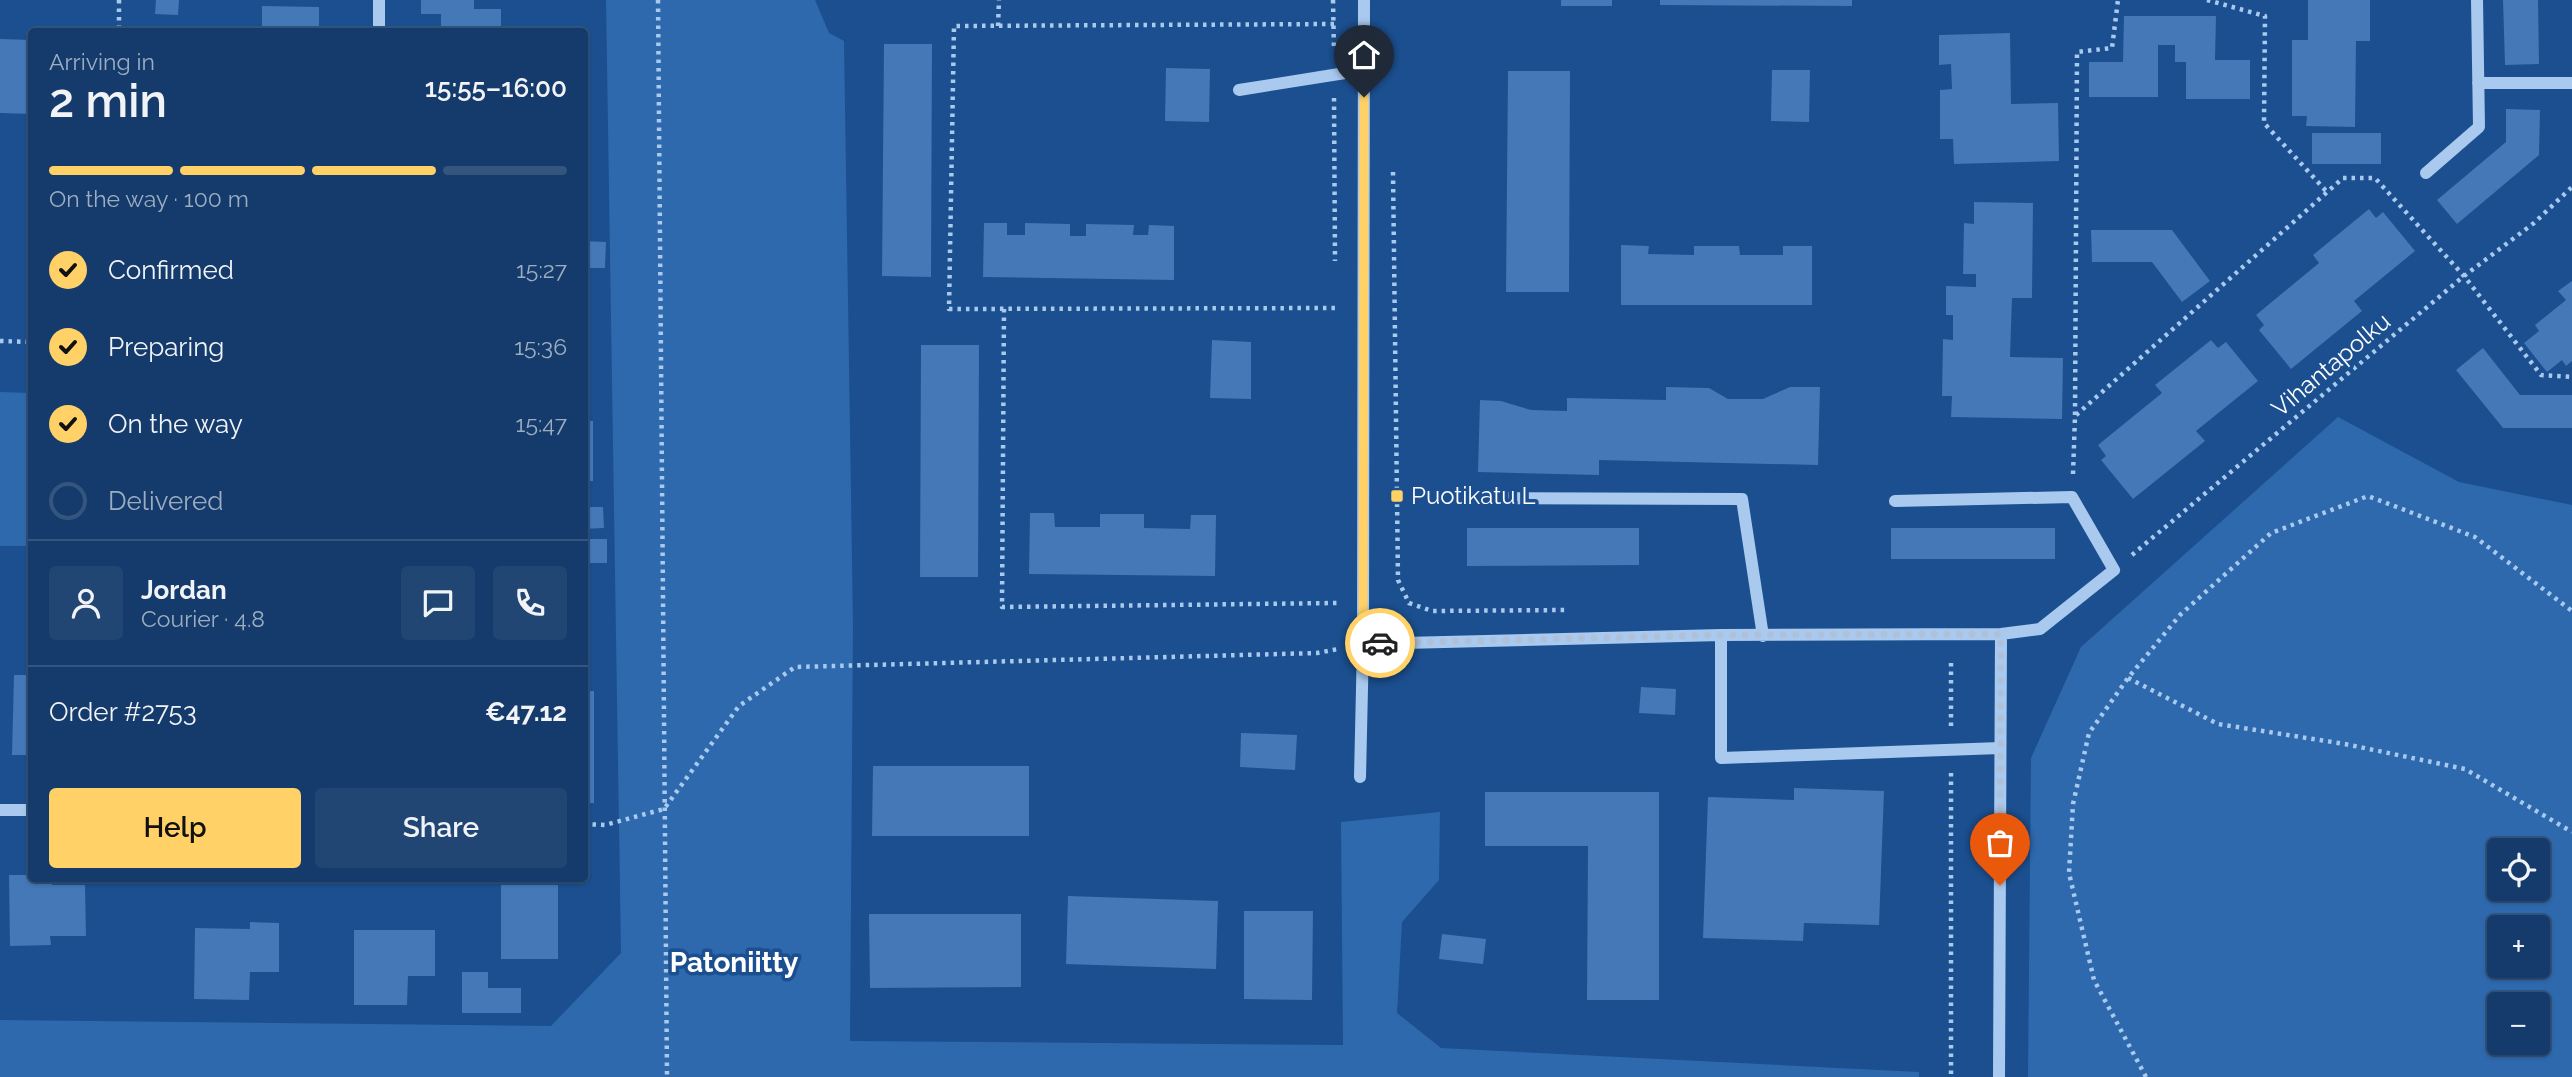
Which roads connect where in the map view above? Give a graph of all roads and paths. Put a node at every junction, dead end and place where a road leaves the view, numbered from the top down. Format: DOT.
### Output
graph roads {
  1 [pos="119,0"];
  2 [pos="379,0"];
  3 [pos="658,0"];
  4 [pos="999,0"];
  5 [pos="1364,0"];
  6 [pos="2118,0"];
  7 [pos="2207,0"];
  8 [pos="2477,0"];
  9 [pos="1334,24"];
  10 [pos="998,26"];
  11 [pos="119,28"];
  12 [pos="379,28"];
  13 [pos="1364,70"];
  14 [pos="2478,83"];
  15 [pos="2572,83"];
  16 [pos="1239,90"];
  17 [pos="1392,165"];
  18 [pos="2426,173"];
  19 [pos="2572,187"];
  20 [pos="2327,192"];
  21 [pos="2464,276"];
  22 [pos="1335,308"];
  23 [pos="1004,309"];
  24 [pos="0,341"];
  25 [pos="28,342"];
  26 [pos="2572,377"];
  27 [pos="2075,416"];
  28 [pos="2072,497"];
  29 [pos="1468,498"];
  30 [pos="1895,501"];
  31 [pos="2114,570"];
  32 [pos="1337,603"];
  33 [pos="1582,610"];
  34 [pos="2572,611"];
  35 [pos="2001,634"];
  36 [pos="1721,635"];
  37 [pos="1763,636"];
  38 [pos="1951,636"];
  39 [pos="1363,644"];
  40 [pos="2128,678"];
  41 [pos="2000,748"];
  42 [pos="1951,749"];
  43 [pos="1360,777"];
  44 [pos="664,809"];
  45 [pos="0,810"];
  46 [pos="28,810"];
  47 [pos="588,824"];
  48 [pos="2572,832"];
  49 [pos="667,1077"];
  50 [pos="1951,1077"];
  51 [pos="1999,1077"];
  52 [pos="2146,1077"];
  1 -- 11 [label="path"];
  2 -- 12 [label="street"];
  3 -- 44 [label="path"];
  4 -- 10 [label="path"];
  5 -- 13 [label="street"];
  6 -- 27 [label="path"];
  7 -- 20 [label="path"];
  8 -- 14 [label="street"];
  9 -- 10 [label="path"];
  10 -- 23 [label="path"];
  13 -- 16 [label="street"];
  13 -- 39 [label="street"];
  14 -- 15 [label="street"];
  14 -- 18 [label="street"];
  17 -- 33 [label="path"];
  19 -- 21 [label="path, Vihantapolku"];
  20 -- 21 [label="path"];
  20 -- 27 [label="path"];
  21 -- 26 [label="path"];
  21 -- 31 [label="path, Vihantapolku"];
  22 -- 23 [label="path"];
  23 -- 32 [label="path"];
  24 -- 25 [label="path"];
  27 -- 28 [label="path"];
  28 -- 30 [label="street"];
  28 -- 31 [label="street"];
  29 -- 37 [label="street"];
  31 -- 35 [label="street"];
  34 -- 40 [label="path"];
  35 -- 38 [label="street"];
  35 -- 41 [label="street"];
  36 -- 37 [label="street"];
  36 -- 39 [label="street"];
  36 -- 42 [label="street"];
  37 -- 38 [label="street"];
  38 -- 42 [label="path"];
  39 -- 43 [label="street"];
  39 -- 44 [label="path"];
  40 -- 48 [label="path"];
  40 -- 52 [label="path"];
  41 -- 42 [label="street"];
  41 -- 51 [label="street"];
  42 -- 50 [label="path"];
  44 -- 47 [label="path"];
  44 -- 49 [label="path"];
  45 -- 46 [label="street"];
}
